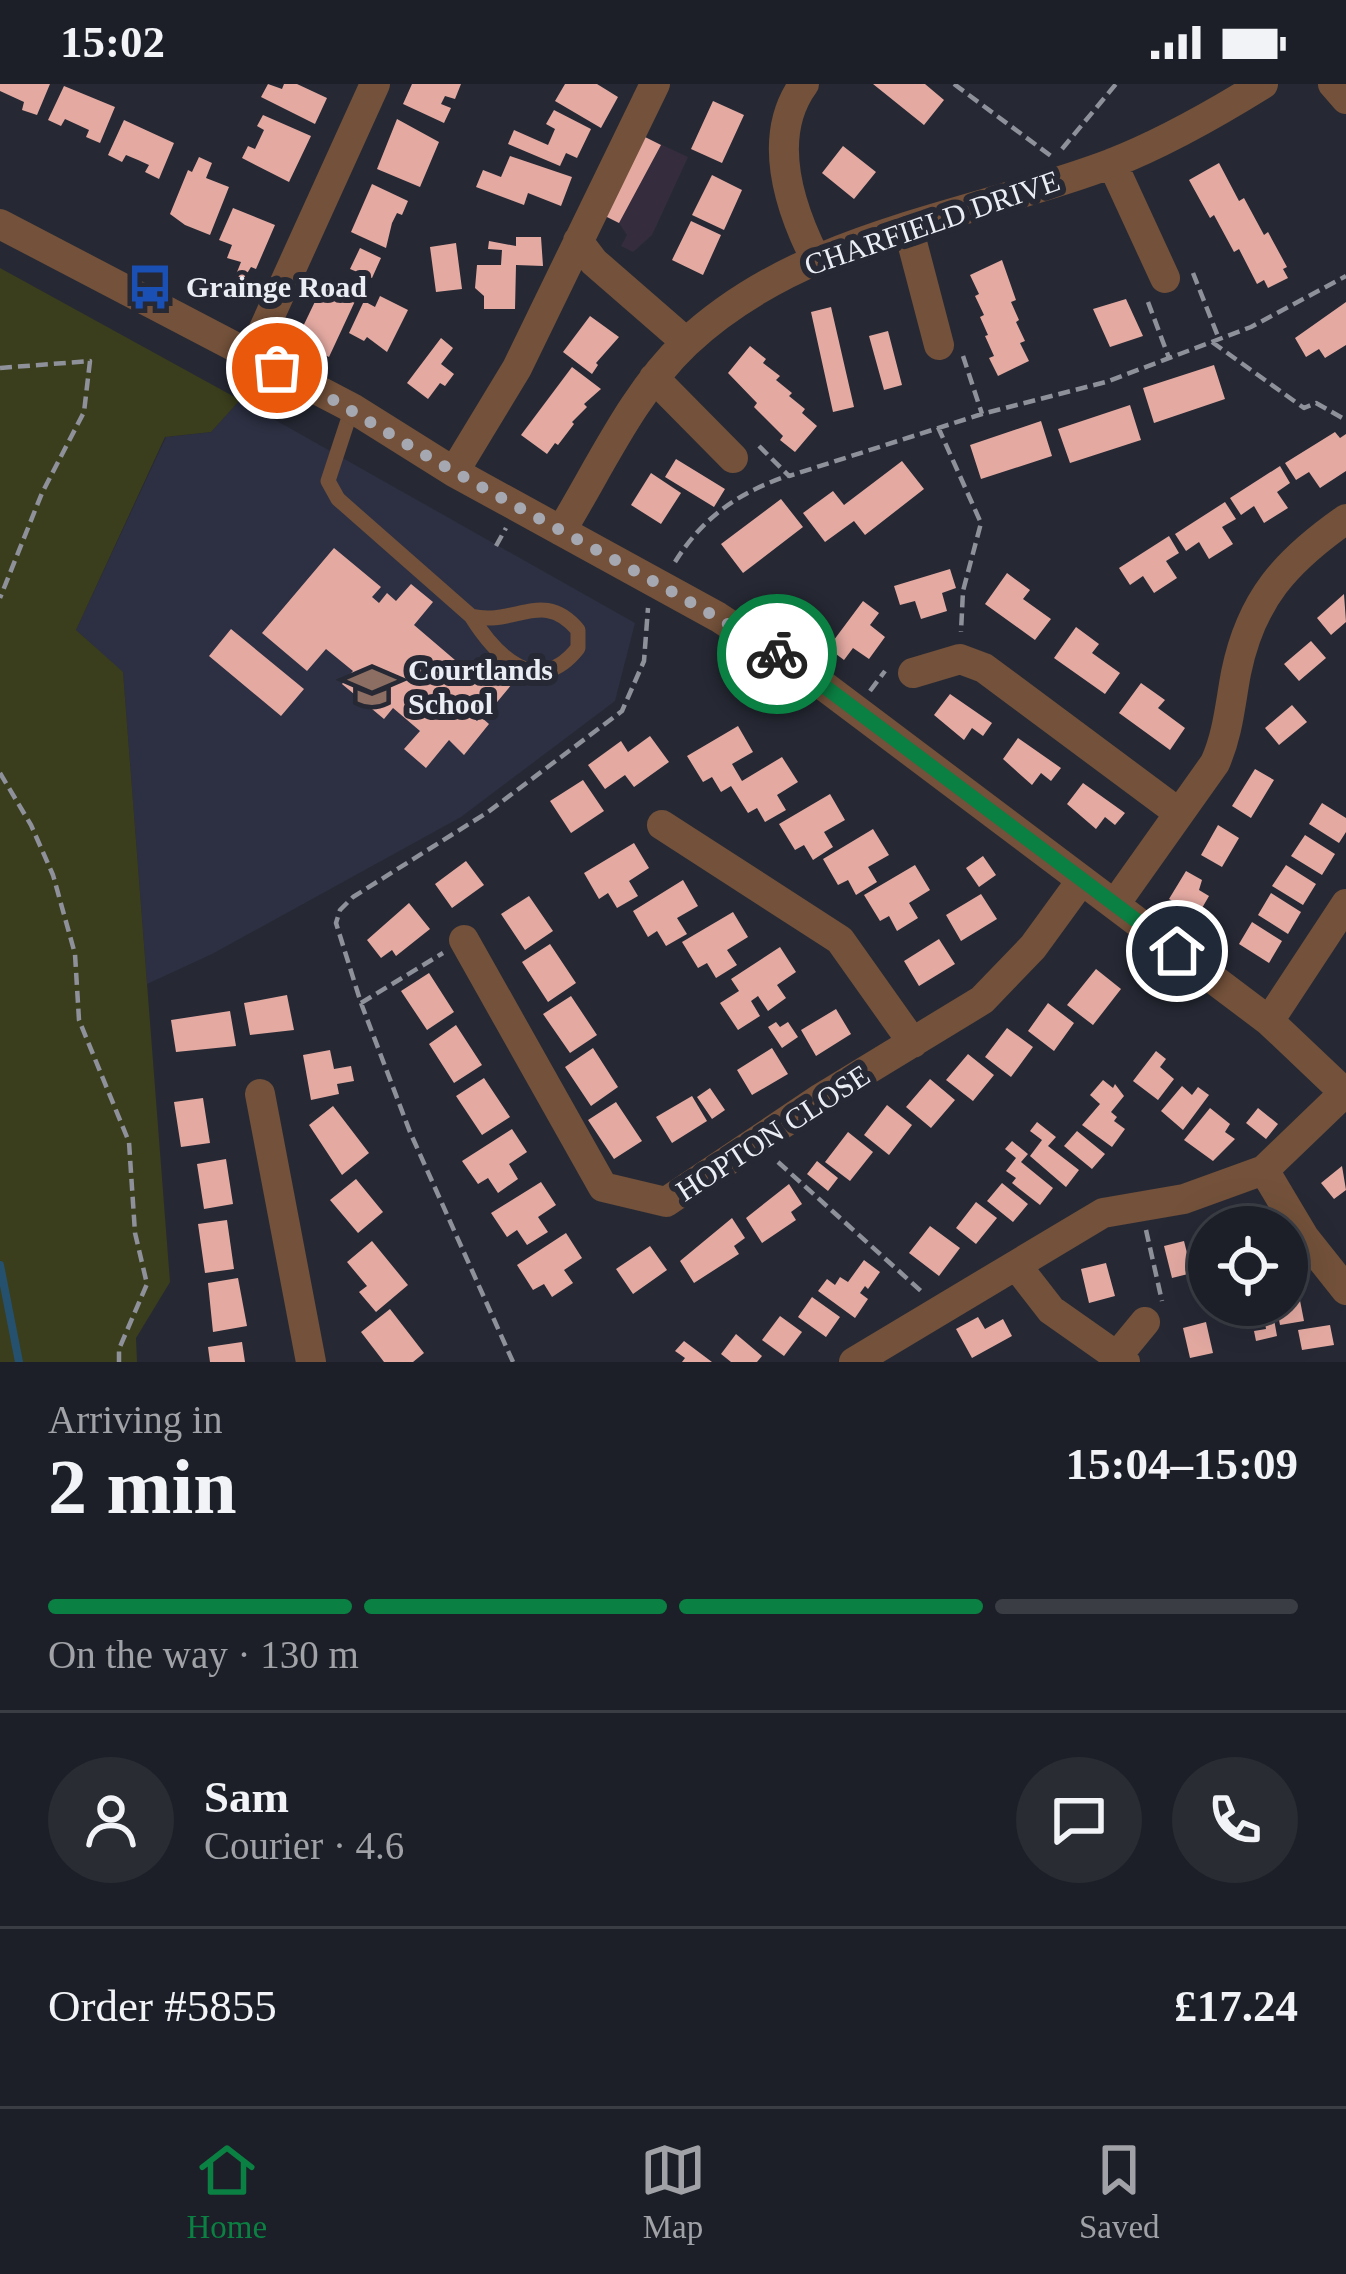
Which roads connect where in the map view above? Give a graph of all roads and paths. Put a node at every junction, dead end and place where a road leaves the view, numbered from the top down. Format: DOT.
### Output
graph roads {
  1 [pos="375,84"];
  2 [pos="655,84"];
  3 [pos="804,84"];
  4 [pos="954,84"];
  5 [pos="1116,84"];
  6 [pos="1263,84"];
  7 [pos="1334,84"];
  8 [pos="1346,99"];
  9 [pos="1112,163"];
  10 [pos="0,224"];
  11 [pos="908,227"];
  12 [pos="578,241"];
  13 [pos="815,258"];
  14 [pos="1178,272"];
  15 [pos="1346,276"];
  16 [pos="1154,317"];
  17 [pos="1216,340"];
  18 [pos="686,342"];
  19 [pos="939,345"];
  20 [pos="252,355"];
  21 [pos="1169,358"];
  22 [pos="0,368"];
  23 [pos="654,378"];
  24 [pos="352,408"];
  25 [pos="1346,419"];
  26 [pos="938,427"];
  27 [pos="734,458"];
  28 [pos="454,472"];
  29 [pos="789,476"];
  30 [pos="1346,519"];
  31 [pos="561,531"];
  32 [pos="663,589"];
  33 [pos="0,598"];
  34 [pos="471,616"];
  35 [pos="960,659"];
  36 [pos="913,673"];
  37 [pos="0,773"];
  38 [pos="702,810"];
  39 [pos="1179,812"];
  40 [pos="1081,880"];
  41 [pos="1115,904"];
  42 [pos="1346,904"];
  43 [pos="464,940"];
  44 [pos="361,1003"];
  45 [pos="1269,1021"];
  46 [pos="913,1043"];
  47 [pos="1345,1093"];
  48 [pos="255,1110"];
  49 [pos="756,1142"];
  50 [pos="1264,1170"];
  51 [pos="1142,1207"];
  52 [pos="1016,1265"];
  53 [pos="1346,1290"];
  54 [pos="940,1309"];
  55 [pos="1145,1322"];
  56 [pos="1121,1359"];
  57 [pos="119,1362"];
  58 [pos="310,1362"];
  59 [pos="854,1362"];
  1 -- 20 [label="street"];
  2 -- 12 [label="street"];
  3 -- 13 [label="street"];
  4 -- 5 [label="path"];
  6 -- 9 [label="street, CHARFIELD DRIVE"];
  7 -- 8 [label="street"];
  9 -- 11 [label="street, CHARFIELD DRIVE"];
  9 -- 14 [label="street"];
  10 -- 20 [label="street"];
  11 -- 13 [label="street, CHARFIELD DRIVE"];
  11 -- 19 [label="street"];
  12 -- 18 [label="street"];
  12 -- 28 [label="street"];
  13 -- 18 [label="street, CHARFIELD DRIVE"];
  14 -- 17 [label="path"];
  15 -- 17 [label="path"];
  16 -- 21 [label="path"];
  17 -- 21 [label="path"];
  17 -- 25 [label="path"];
  18 -- 23 [label="street, CHARFIELD DRIVE"];
  20 -- 24 [label="street"];
  21 -- 26 [label="path"];
  22 -- 33 [label="path"];
  23 -- 27 [label="street"];
  23 -- 31 [label="street, CHARFIELD DRIVE"];
  24 -- 28 [label="street"];
  24 -- 34 [label="lane"];
  26 -- 29 [label="path"];
  26 -- 35 [label="path"];
  27 -- 29 [label="path"];
  28 -- 31 [label="street"];
  29 -- 32 [label="path"];
  30 -- 39 [label="street"];
  31 -- 32 [label="street"];
  32 -- 40 [label="street"];
  34 -- 34 [label="lane"];
  35 -- 36 [label="street"];
  35 -- 39 [label="street"];
  37 -- 57 [label="path"];
  38 -- 46 [label="street"];
  39 -- 41 [label="street"];
  40 -- 41 [label="street"];
  40 -- 46 [label="street, HOPTON CLOSE"];
  41 -- 45 [label="street"];
  42 -- 45 [label="street"];
  43 -- 44 [label="path"];
  43 -- 49 [label="street, HOPTON CLOSE"];
  45 -- 47 [label="street"];
  46 -- 49 [label="street, HOPTON CLOSE"];
  47 -- 50 [label="street"];
  48 -- 58 [label="street"];
  49 -- 54 [label="path"];
  50 -- 51 [label="street"];
  50 -- 53 [label="street"];
  51 -- 52 [label="street"];
  51 -- 55 [label="path"];
  52 -- 54 [label="street"];
  52 -- 56 [label="street"];
  54 -- 59 [label="street"];
  55 -- 56 [label="street"];
}
